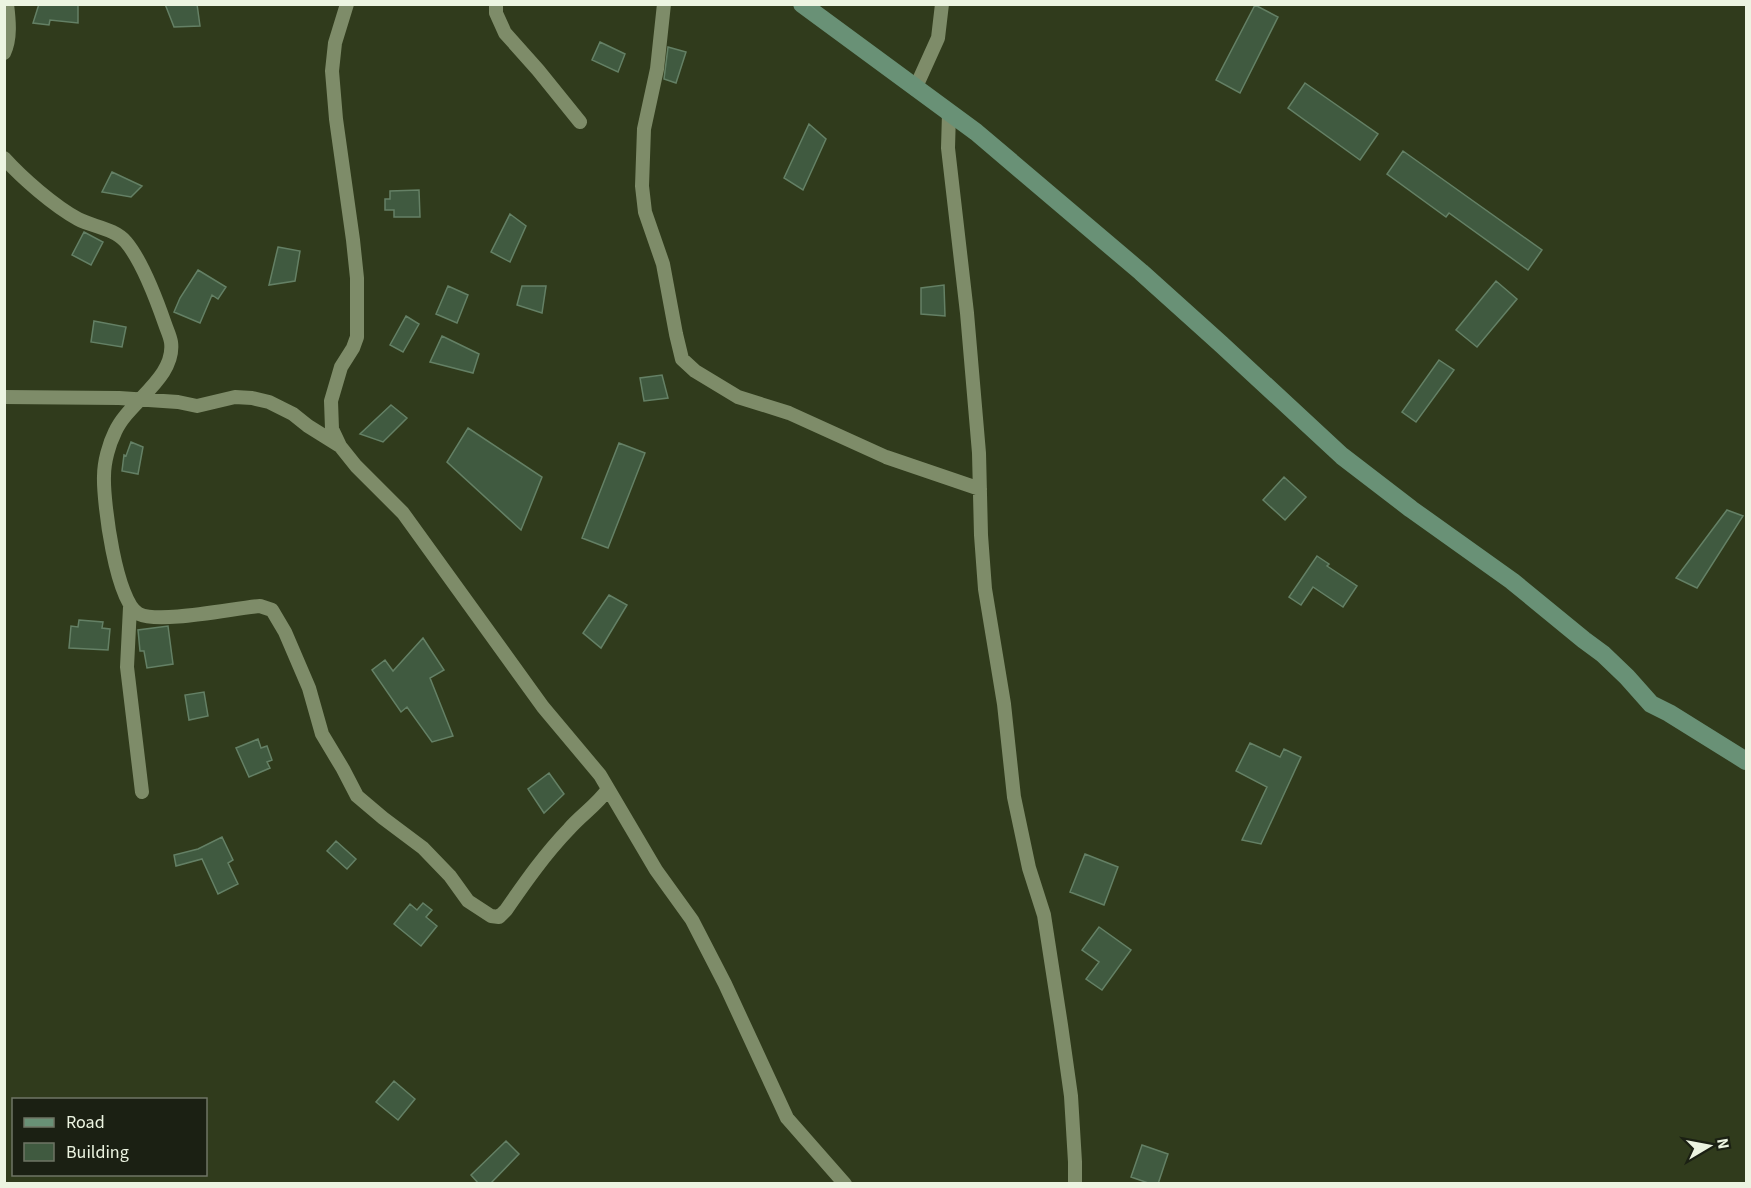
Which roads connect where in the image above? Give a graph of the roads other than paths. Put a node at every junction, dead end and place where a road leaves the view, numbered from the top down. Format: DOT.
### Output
graph roads {
  1 [pos="7,4"];
  2 [pos="347,4"];
  3 [pos="496,4"];
  4 [pos="664,4"];
  5 [pos="802,4"];
  6 [pos="942,4"];
  7 [pos="4,53"];
  8 [pos="915,89"];
  9 [pos="949,112"];
  10 [pos="580,122"];
  11 [pos="4,158"];
  12 [pos="4,396"];
  13 [pos="140,399"];
  14 [pos="340,446"];
  15 [pos="980,489"];
  16 [pos="130,607"];
  17 [pos="1746,761"];
  18 [pos="608,789"];
  19 [pos="142,792"];
  20 [pos="845,1184"];
  21 [pos="1075,1184"];
  1 -- 7 [label="street"];
  2 -- 14 [label="street"];
  3 -- 10 [label="street"];
  4 -- 15 [label="street"];
  5 -- 8 [label="street"];
  6 -- 8 [label="street"];
  8 -- 9 [label="street"];
  9 -- 15 [label="street"];
  9 -- 17 [label="street"];
  11 -- 13 [label="street"];
  12 -- 13 [label="street"];
  13 -- 14 [label="street"];
  13 -- 16 [label="street"];
  14 -- 18 [label="street"];
  15 -- 21 [label="street"];
  16 -- 18 [label="street"];
  16 -- 19 [label="street"];
  18 -- 20 [label="street"];
}
